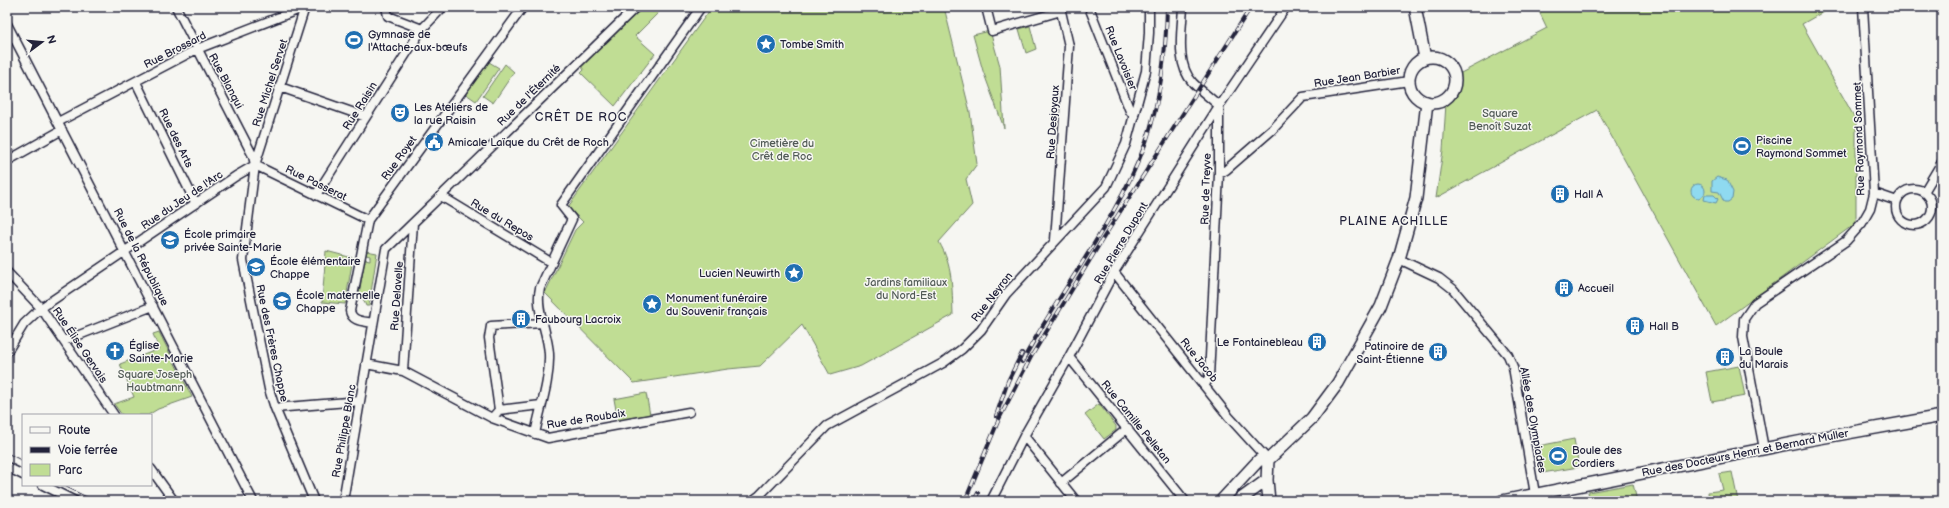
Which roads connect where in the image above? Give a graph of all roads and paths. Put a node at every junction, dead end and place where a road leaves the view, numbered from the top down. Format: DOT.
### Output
graph roads {
  1 [pos="176,7"];
  2 [pos="305,7"];
  3 [pos="386,7"];
  4 [pos="443,7"];
  5 [pos="523,7"];
  6 [pos="636,7"];
  7 [pos="701,7"];
  8 [pos="986,7"];
  9 [pos="1089,7"];
  10 [pos="1149,7"];
  11 [pos="1183,7"];
  12 [pos="1286,7"];
  13 [pos="1415,7"];
  14 [pos="1864,7"];
  15 [pos="1061,9"];
  16 [pos="7,24"];
  17 [pos="422,29"];
  18 [pos="197,49"];
  19 [pos="1425,58"];
  20 [pos="1410,81"];
  21 [pos="136,82"];
  22 [pos="280,87"];
  23 [pos="1427,102"];
  24 [pos="1219,106"];
  25 [pos="1134,116"];
  26 [pos="366,117"];
  27 [pos="58,122"];
  28 [pos="62,130"];
  29 [pos="7,161"];
  30 [pos="1942,162"];
  31 [pos="255,165"];
  32 [pos="1218,174"];
  33 [pos="1924,192"];
  34 [pos="1874,193"];
  35 [pos="316,196"];
  36 [pos="441,196"];
  37 [pos="1897,201"];
  38 [pos="196,204"];
  39 [pos="368,220"];
  40 [pos="413,223"];
  41 [pos="1055,240"];
  42 [pos="386,249"];
  43 [pos="126,251"];
  44 [pos="1399,259"];
  45 [pos="552,262"];
  46 [pos="7,272"];
  47 [pos="1114,272"];
  48 [pos="153,306"];
  49 [pos="41,308"];
  50 [pos="373,323"];
  51 [pos="543,323"];
  52 [pos="64,341"];
  53 [pos="7,352"];
  54 [pos="1069,357"];
  55 [pos="366,364"];
  56 [pos="403,371"];
  57 [pos="1205,385"];
  58 [pos="360,401"];
  59 [pos="541,405"];
  60 [pos="275,408"];
  61 [pos="500,410"];
  62 [pos="689,412"];
  63 [pos="113,414"];
  64 [pos="1942,416"];
  65 [pos="492,418"];
  66 [pos="1128,428"];
  67 [pos="535,434"];
  68 [pos="1024,436"];
  69 [pos="1764,449"];
  70 [pos="1268,460"];
  71 [pos="7,467"];
  72 [pos="152,470"];
  73 [pos="22,474"];
  74 [pos="1267,480"];
  75 [pos="1061,483"];
  76 [pos="45,486"];
  77 [pos="1535,494"];
  78 [pos="75,501"];
  79 [pos="174,501"];
  80 [pos="254,501"];
  81 [pos="314,501"];
  82 [pos="343,501"];
  83 [pos="752,501"];
  84 [pos="991,501"];
  85 [pos="1076,501"];
  86 [pos="1185,501"];
  87 [pos="1221,501"];
  88 [pos="1238,501"];
  89 [pos="1268,501"];
  90 [pos="1502,501"];
  1 -- 18 [label="street, Rue Blanqui"];
  2 -- 18 [label="street, Rue Brossard"];
  2 -- 22 [label="street, Rue Michel Servet"];
  3 -- 17 [label="street"];
  4 -- 17 [label="street, Rue Raisin"];
  5 -- 39 [label="street, Rue Royet"];
  6 -- 36 [label="street, Rue de l'Éternité"];
  7 -- 45 [label="street"];
  8 -- 15 [label="street"];
  9 -- 25 [label="street, Rue Lavoisier"];
  10 -- 25 [label="street, Rue Neyron"];
  11 -- 24 [label="street"];
  12 -- 24 [label="street, Rue Pierre Dupont"];
  13 -- 19 [label="main road"];
  14 -- 34 [label="street, Rue Raymond Sommet"];
  15 -- 41 [label="street, Rue Desjoyaux"];
  16 -- 27 [label="street, Rue de la République"];
  17 -- 26 [label="street, Rue Raisin"];
  18 -- 21 [label="street, Rue Brossard"];
  18 -- 31 [label="street, Rue Blanqui"];
  19 -- 20 [label="main road"];
  19 -- 23 [label="main road"];
  20 -- 23 [label="main road"];
  20 -- 32 [label="street, Rue Jean Barbier"];
  21 -- 27 [label="street, Rue Brossard"];
  21 -- 38 [label="street, Rue des Arts"];
  22 -- 26 [label="street"];
  22 -- 31 [label="street, Rue Michel Servet"];
  23 -- 44 [label="main road"];
  24 -- 32 [label="street, Rue de Treyve"];
  24 -- 47 [label="street, Rue Pierre Dupont"];
  25 -- 41 [label="street, Rue Neyron"];
  26 -- 35 [label="street, Rue Raisin"];
  27 -- 28 [label="street, Rue de la République"];
  28 -- 29 [label="street"];
  28 -- 43 [label="street, Rue de la République"];
  30 -- 33 [label="street"];
  31 -- 35 [label="street, Rue Passerat"];
  31 -- 38 [label="street, Rue du Jeu de l'Arc"];
  31 -- 60 [label="street, Rue des Frères Chappe"];
  32 -- 57 [label="street, Rue de Treyve"];
  33 -- 37 [label="street"];
  33 -- 37 [label="street"];
  34 -- 37 [label="street"];
  34 -- 69 [label="street, Rue Raymond Sommet"];
  35 -- 39 [label="street, Rue Passerat"];
  36 -- 40 [label="street, Rue de l'Éternité"];
  36 -- 45 [label="street, Rue du Repos"];
  38 -- 43 [label="street, Rue du Jeu de l'Arc"];
  39 -- 50 [label="street, Rue Royet"];
  40 -- 42 [label="street, Rue de l'Éternité"];
  40 -- 56 [label="street, Rue Delavelle"];
  41 -- 83 [label="street, Rue Neyron"];
  42 -- 50 [label="street, Rue Philippe Blanc"];
  43 -- 48 [label="street, Rue de la République"];
  43 -- 49 [label="street, Rue du Jeu de l'Arc"];
  44 -- 70 [label="main road"];
  44 -- 77 [label="street, Allée des Olympiades"];
  45 -- 51 [label="street"];
  46 -- 49 [label="street, Rue Élise Gervais"];
  47 -- 54 [label="street, Rue Pierre Dupont"];
  47 -- 57 [label="street, Rue Jacob"];
  48 -- 52 [label="street"];
  48 -- 80 [label="street, Rue de la République"];
  49 -- 52 [label="street, Rue Élise Gervais"];
  49 -- 53 [label="street, Rue du Jeu de l'Arc"];
  50 -- 55 [label="street, Rue Philippe Blanc"];
  51 -- 59 [label="street"];
  51 -- 61 [label="street"];
  52 -- 63 [label="street, Rue Élise Gervais"];
  54 -- 66 [label="street, Rue Camille Pelletan"];
  54 -- 68 [label="street, Rue Pierre Dupont"];
  55 -- 56 [label="street, Rue de Roubaix"];
  55 -- 58 [label="street, Rue Philippe Blanc"];
  56 -- 65 [label="street, Rue de Roubaix"];
  57 -- 70 [label="street, Rue Jacob"];
  58 -- 60 [label="street"];
  58 -- 82 [label="street, Rue Philippe Blanc"];
  59 -- 61 [label="street"];
  59 -- 67 [label="street"];
  60 -- 81 [label="street, Rue des Frères Chappe"];
  61 -- 65 [label="street"];
  62 -- 67 [label="street, Rue de Roubaix"];
  64 -- 69 [label="main road, Rue des Docteurs Henri et Bernard Muller"];
  65 -- 67 [label="street, Rue de Roubaix"];
  66 -- 75 [label="street"];
  66 -- 86 [label="street, Rue Camille Pelletan"];
  68 -- 75 [label="street"];
  68 -- 84 [label="street, Rue Pierre Dupont"];
  69 -- 77 [label="main road, Rue des Docteurs Henri et Bernard Muller"];
  70 -- 74 [label="main road"];
  70 -- 87 [label="main road"];
  71 -- 73 [label="street"];
  72 -- 79 [label="street"];
  74 -- 88 [label="main road"];
  74 -- 89 [label="main road"];
  75 -- 85 [label="street"];
  76 -- 78 [label="street"];
  77 -- 90 [label="main road, Rue des Docteurs Henri et Bernard Muller"];
}
